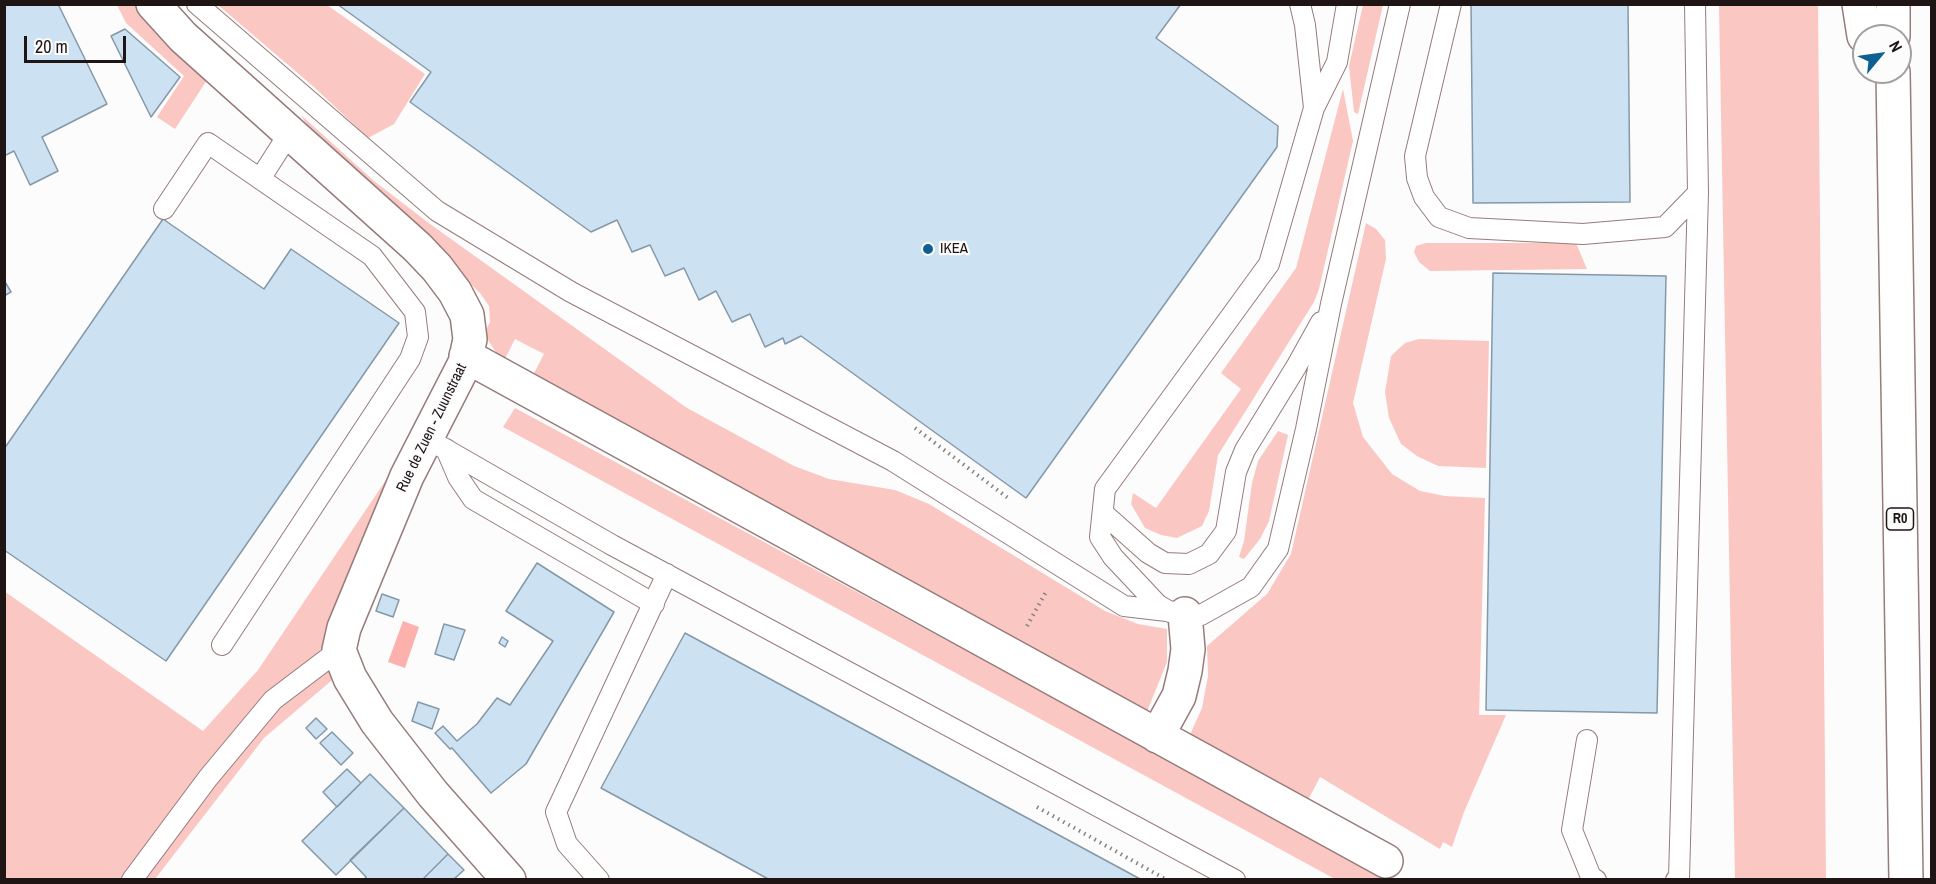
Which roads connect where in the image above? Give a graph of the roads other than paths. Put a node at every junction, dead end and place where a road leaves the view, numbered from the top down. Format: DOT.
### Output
graph roads {
  1 [pos="153,4"];
  2 [pos="196,4"];
  3 [pos="1300,4"];
  4 [pos="1347,4"];
  5 [pos="1400,4"];
  6 [pos="1451,4"];
  7 [pos="1695,4"];
  8 [pos="1859,4"];
  9 [pos="1893,4"];
  10 [pos="1861,24"];
  11 [pos="1893,24"];
  12 [pos="1876,84"];
  13 [pos="1893,84"];
  14 [pos="1314,108"];
  15 [pos="290,132"];
  16 [pos="1894,158"];
  17 [pos="260,179"];
  18 [pos="1698,193"];
  19 [pos="164,209"];
  20 [pos="1331,304"];
  21 [pos="466,356"];
  22 [pos="436,444"];
  23 [pos="1103,513"];
  24 [pos="667,574"];
  25 [pos="654,604"];
  26 [pos="1178,613"];
  27 [pos="222,645"];
  28 [pos="339,650"];
  29 [pos="1157,736"];
  30 [pos="1587,740"];
  31 [pos="1386,861"];
  32 [pos="132,879"];
  33 [pos="509,879"];
  34 [pos="598,879"];
  35 [pos="1235,879"];
  36 [pos="1596,879"];
  37 [pos="1676,879"];
  38 [pos="1906,879"];
  1 -- 15 [label="main road, Rue de Zuen - Zuunstraat"];
  2 -- 26 [label="lane"];
  3 -- 14 [label="lane"];
  4 -- 14 [label="lane"];
  5 -- 20 [label="lane"];
  6 -- 18 [label="lane"];
  7 -- 18 [label="lane"];
  8 -- 10 [label="main road"];
  9 -- 11 [label="main road"];
  12 -- 16 [label="main road"];
  13 -- 16 [label="main road, R0"];
  14 -- 23 [label="lane"];
  15 -- 17 [label="lane"];
  15 -- 21 [label="main road, Rue de Zuen - Zuunstraat"];
  16 -- 38 [label="main road, R0"];
  17 -- 19 [label="lane"];
  17 -- 27 [label="lane"];
  18 -- 37 [label="lane"];
  20 -- 23 [label="lane"];
  20 -- 26 [label="lane"];
  21 -- 22 [label="main road, Rue de Zuen - Zuunstraat"];
  21 -- 29 [label="main road"];
  22 -- 24 [label="lane"];
  22 -- 25 [label="lane"];
  22 -- 28 [label="main road, Rue de Zuen - Zuunstraat"];
  23 -- 26 [label="lane"];
  24 -- 25 [label="lane"];
  24 -- 35 [label="lane"];
  25 -- 34 [label="lane"];
  26 -- 29 [label="main road"];
  28 -- 32 [label="lane"];
  28 -- 33 [label="main road"];
  29 -- 31 [label="main road"];
  30 -- 36 [label="lane"];
}
